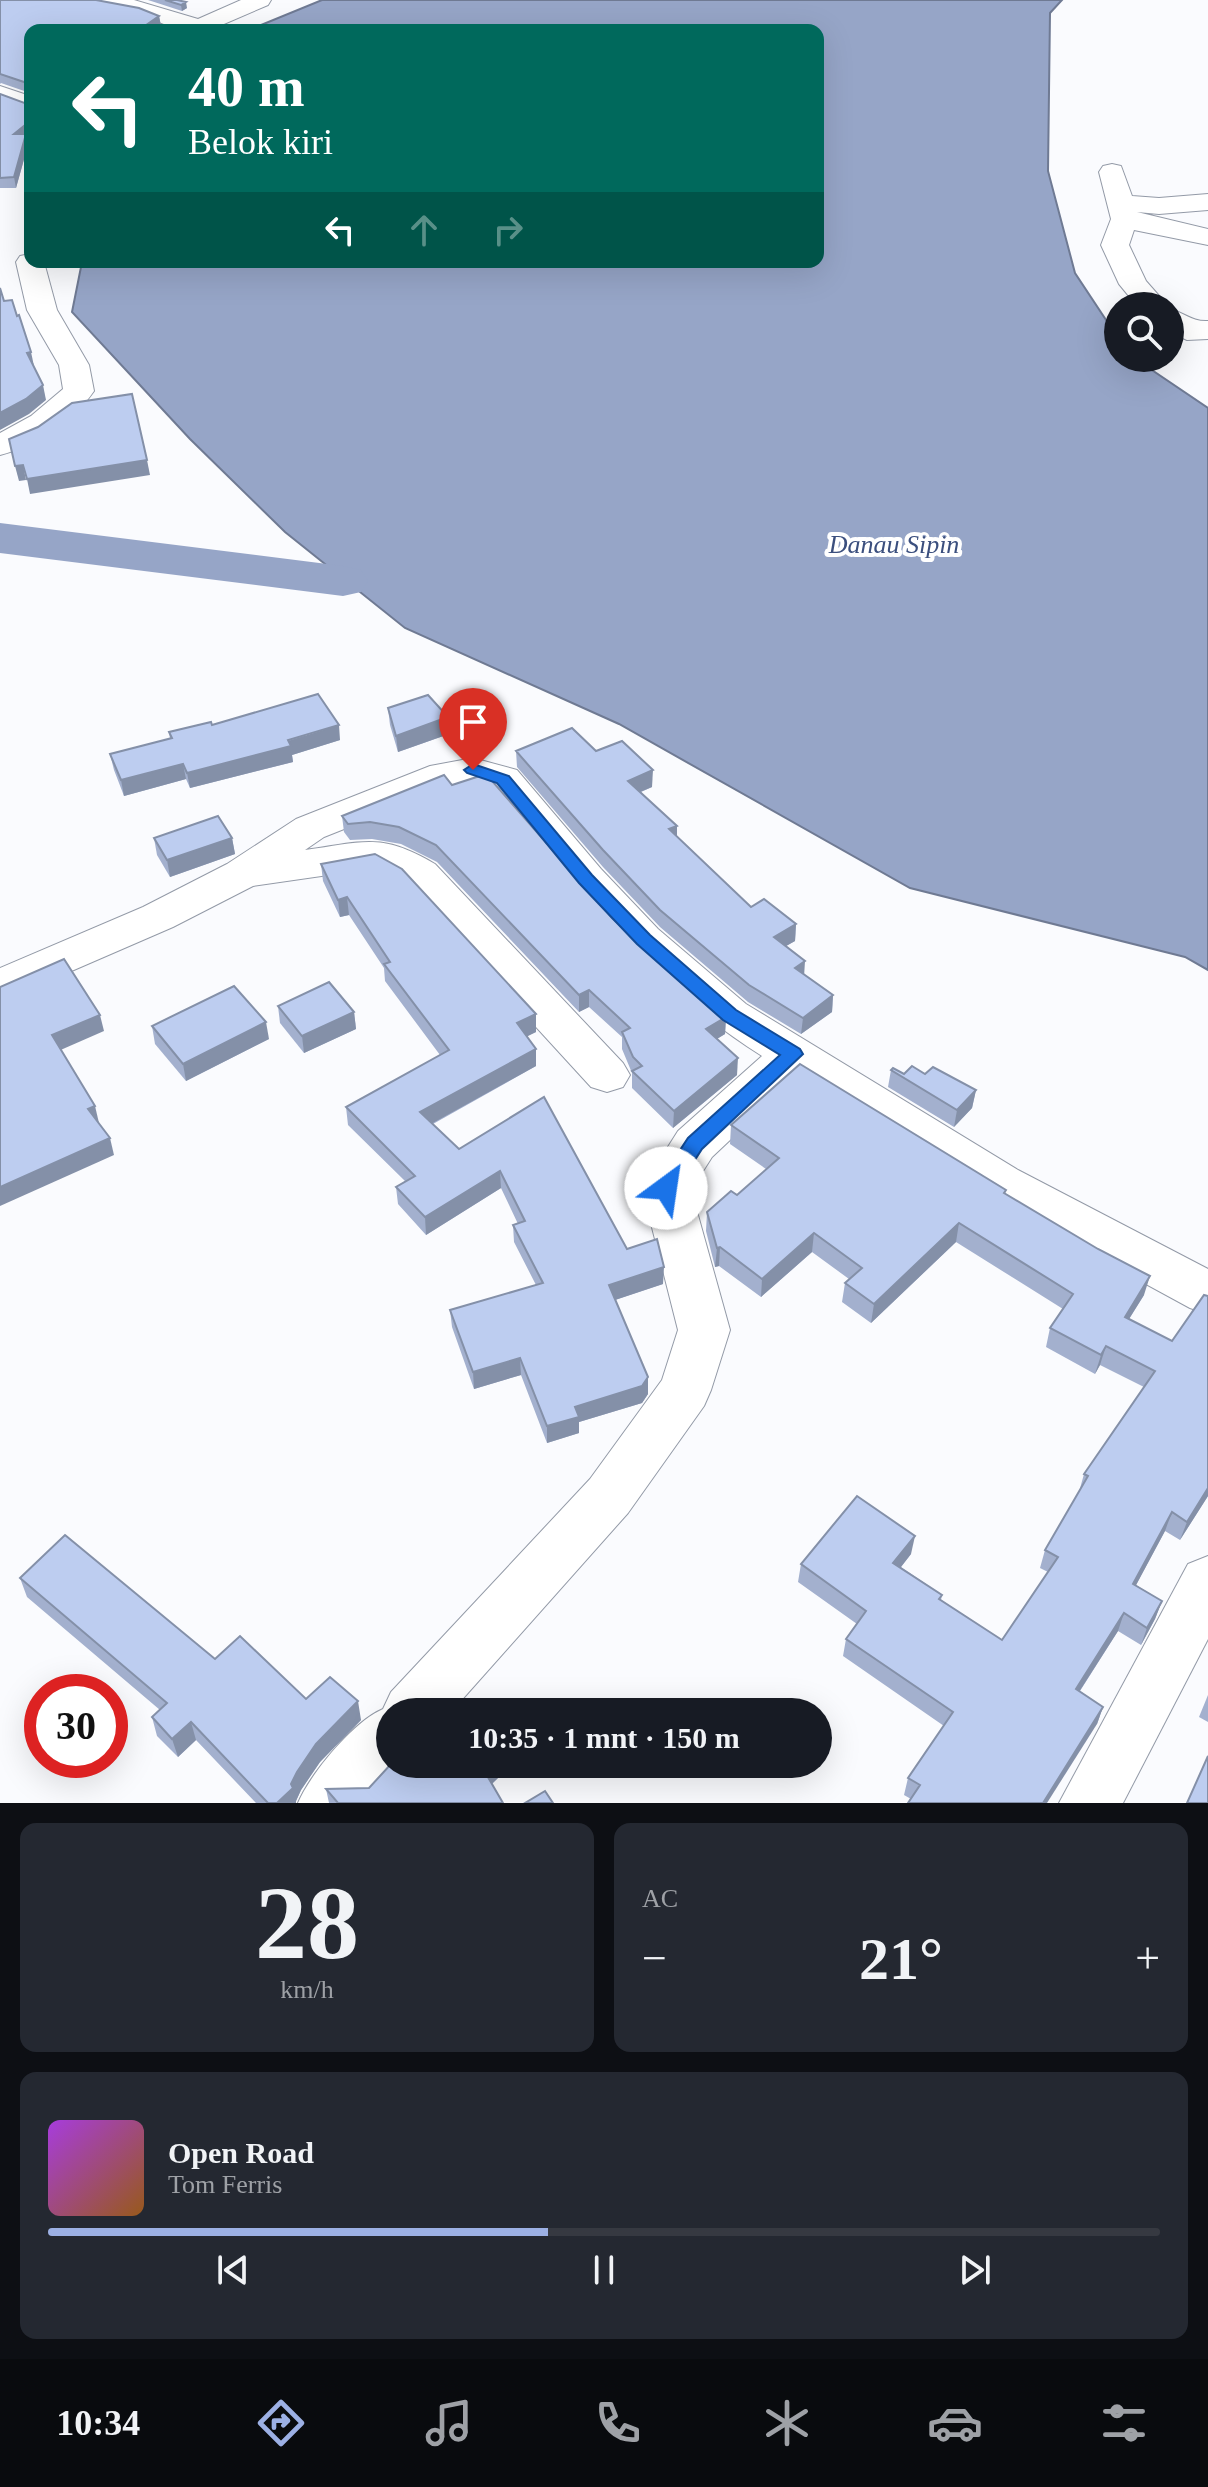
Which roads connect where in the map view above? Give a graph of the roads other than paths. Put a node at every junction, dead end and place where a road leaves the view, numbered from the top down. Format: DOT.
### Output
graph roads {
  1 [pos="98,0"];
  2 [pos="260,0"];
  3 [pos="184,24"];
  4 [pos="203,24"];
  5 [pos="2,95"];
  6 [pos="24,102"];
  7 [pos="1112,172"];
  8 [pos="1208,202"];
  9 [pos="1122,211"];
  10 [pos="1208,237"];
  11 [pos="32,268"];
  12 [pos="1140,292"];
  13 [pos="1184,329"];
  14 [pos="1208,330"];
  15 [pos="0,445"];
  16 [pos="242,874"];
  17 [pos="0,986"];
  18 [pos="793,1054"];
  19 [pos="607,1075"];
  20 [pos="1208,1293"];
  21 [pos="1208,1582"];
  22 [pos="425,1698"];
  23 [pos="376,1751"];
  24 [pos="329,1803"];
  25 [pos="1090,1803"];
  1 -- 3 [label="street"];
  2 -- 4 [label="street"];
  5 -- 6 [label="street"];
  7 -- 9 [label="street"];
  8 -- 9 [label="street"];
  9 -- 10 [label="street"];
  9 -- 12 [label="street"];
  11 -- 15 [label="street"];
  13 -- 14 [label="street"];
  16 -- 17 [label="street"];
  16 -- 18 [label="street"];
  16 -- 19 [label="street"];
  18 -- 20 [label="street"];
  18 -- 22 [label="street"];
  21 -- 25 [label="street"];
  23 -- 24 [label="street"];
}
